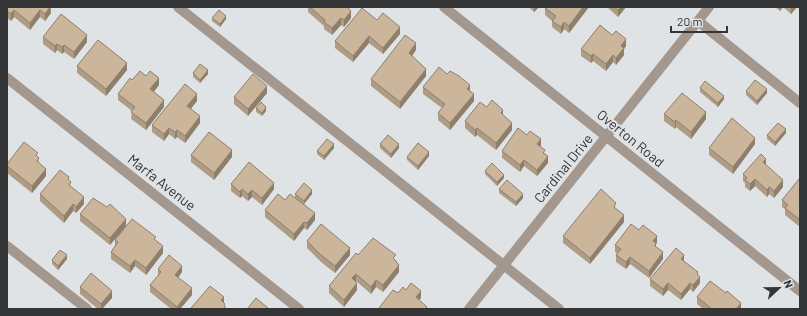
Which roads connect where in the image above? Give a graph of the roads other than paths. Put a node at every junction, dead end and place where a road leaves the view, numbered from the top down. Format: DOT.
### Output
graph roads {
  1 [pos="178,7"];
  2 [pos="444,7"];
  3 [pos="709,7"];
  4 [pos="698,21"];
  5 [pos="7,78"];
  6 [pos="800,103"];
  7 [pos="606,137"];
  8 [pos="7,246"];
  9 [pos="504,266"];
  10 [pos="800,291"];
  11 [pos="87,309"];
  12 [pos="299,309"];
  13 [pos="469,309"];
  14 [pos="559,309"];
  1 -- 9 [label="street"];
  2 -- 7 [label="street, Overton Road"];
  3 -- 4 [label="street, Cardinal Drive"];
  4 -- 6 [label="street"];
  4 -- 7 [label="street, Cardinal Drive"];
  5 -- 12 [label="street, Marfa Avenue"];
  7 -- 9 [label="street, Cardinal Drive"];
  7 -- 10 [label="street, Overton Road"];
  8 -- 11 [label="street"];
  9 -- 13 [label="street, Cardinal Drive"];
  9 -- 14 [label="street"];
}
